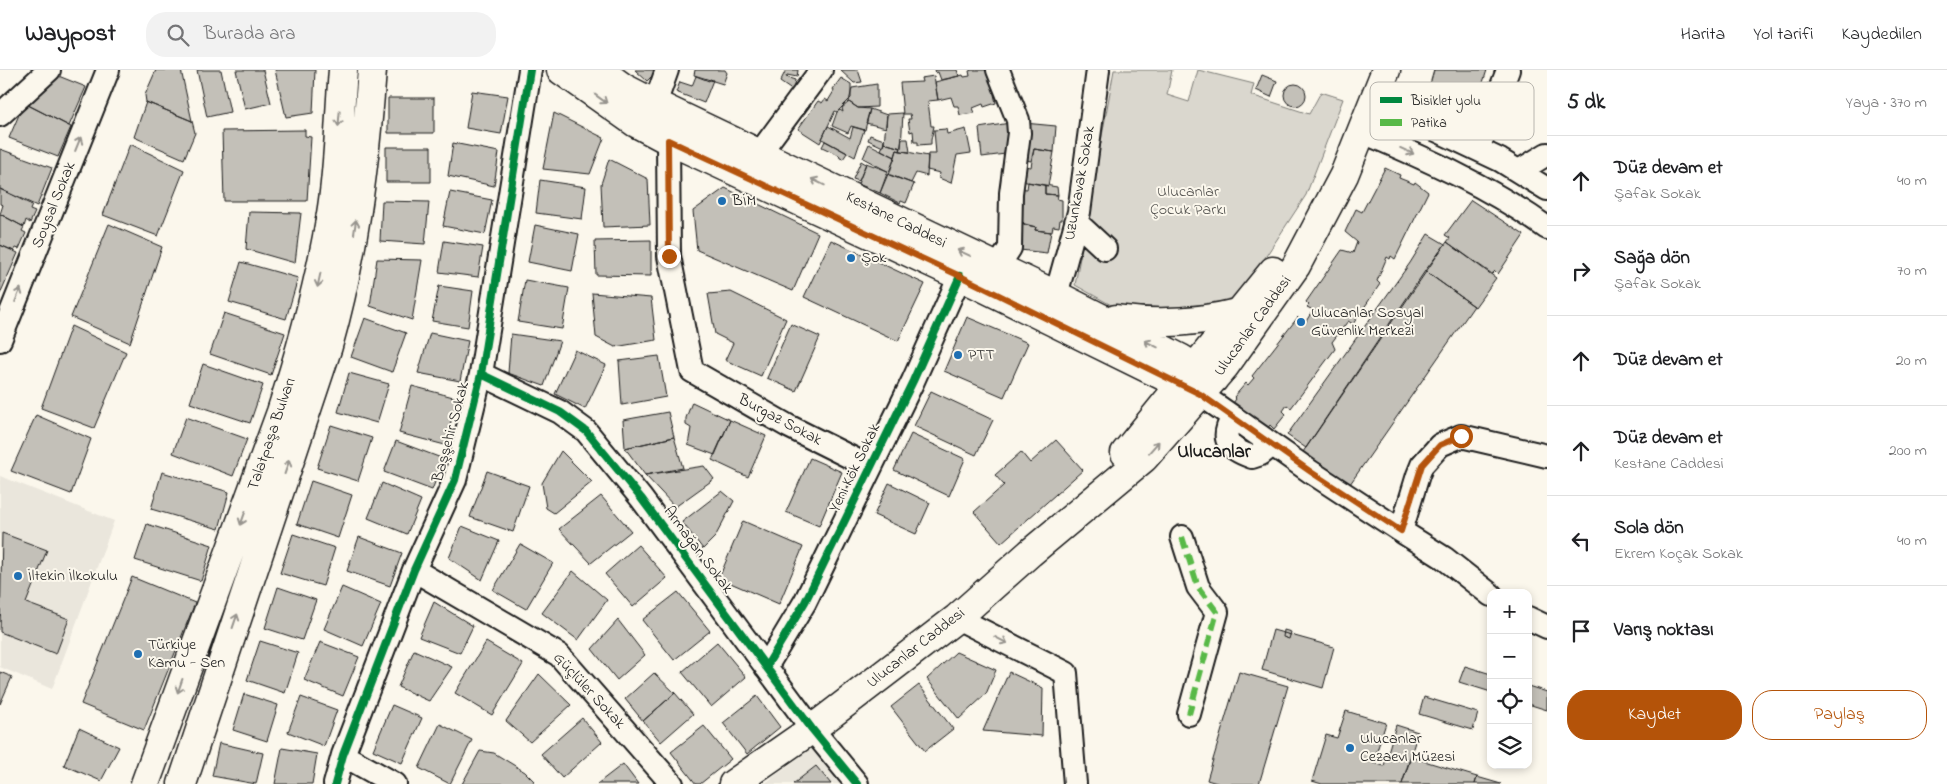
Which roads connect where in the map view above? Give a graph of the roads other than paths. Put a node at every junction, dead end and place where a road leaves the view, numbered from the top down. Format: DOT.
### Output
graph roads {
  1 [pos="49,70"];
  2 [pos="108,70"];
  3 [pos="343,70"];
  4 [pos="372,70"];
  5 [pos="530,70"];
  6 [pos="561,70"];
  7 [pos="599,70"];
  8 [pos="668,70"];
  9 [pos="821,70"];
  10 [pos="998,70"];
  11 [pos="1098,70"];
  12 [pos="1386,70"];
  13 [pos="1508,70"];
  14 [pos="1382,82"];
  15 [pos="1503,82"];
  16 [pos="655,104"];
  17 [pos="1370,114"];
  18 [pos="0,115"];
  19 [pos="1363,132"];
  20 [pos="1370,135"];
  21 [pos="668,140"];
  22 [pos="1381,140"];
  23 [pos="1459,140"];
  24 [pos="1481,140"];
  25 [pos="1478,149"];
  26 [pos="759,154"];
  27 [pos="1547,154"];
  28 [pos="1519,172"];
  29 [pos="1547,189"];
  30 [pos="1076,222"];
  31 [pos="1318,225"];
  32 [pos="1547,228"];
  33 [pos="1105,249"];
  34 [pos="997,268"];
  35 [pos="960,276"];
  36 [pos="1056,295"];
  37 [pos="1240,312"];
  38 [pos="1097,317"];
  39 [pos="0,340"];
  40 [pos="481,374"];
  41 [pos="1197,381"];
  42 [pos="1547,456"];
  43 [pos="870,467"];
  44 [pos="1401,531"];
  45 [pos="1182,537"];
  46 [pos="414,570"];
  47 [pos="1487,592"];
  48 [pos="957,618"];
  49 [pos="1532,620"];
  50 [pos="1547,627"];
  51 [pos="766,667"];
  52 [pos="1189,714"];
  53 [pos="812,729"];
  54 [pos="343,755"];
  55 [pos="145,784"];
  56 [pos="182,784"];
  57 [pos="335,784"];
  58 [pos="394,784"];
  59 [pos="672,784"];
  60 [pos="733,784"];
  61 [pos="857,784"];
  62 [pos="1075,784"];
  1 -- 18 [label="street"];
  39 -- 2 [label="street, Soysal Sokak, one-way"];
  3 -- 55 [label="main road, Talatpaşa Bulvarı, one-way"];
  56 -- 4 [label="main road, Talatpaşa Bulvarı, one-way"];
  5 -- 40 [label="street, Başşehir Sokak"];
  6 -- 21 [label="main road, Kestane Caddesi, one-way"];
  7 -- 16 [label="main road, Kestane Caddesi"];
  8 -- 16 [label="street"];
  9 -- 26 [label="street"];
  10 -- 34 [label="street"];
  11 -- 30 [label="street, Uzunkavak Sokak"];
  12 -- 14 [label="main road, Ulucanlar Caddesi"];
  13 -- 15 [label="street"];
  16 -- 26 [label="main road, Kestane Caddesi"];
  17 -- 19 [label="main road, Ulucanlar Caddesi"];
  19 -- 20 [label="street, one-way"];
  19 -- 31 [label="main road, Ulucanlar Caddesi"];
  21 -- 35 [label="main road, Kestane Caddesi"];
  21 -- 43 [label="street, Burgaz Sokak"];
  22 -- 32 [label="street, one-way"];
  23 -- 25 [label="street"];
  24 -- 25 [label="street"];
  25 -- 28 [label="street"];
  34 -- 26 [label="main road, Kestane Caddesi, one-way"];
  27 -- 28 [label="street"];
  28 -- 29 [label="street"];
  30 -- 33 [label="street"];
  30 -- 36 [label="street, Uzunkavak Sokak"];
  31 -- 37 [label="main road, Ulucanlar Caddesi"];
  31 -- 41 [label="main road, Ulucanlar Caddesi"];
  34 -- 36 [label="main road, Kestane Caddesi"];
  35 -- 41 [label="main road, Kestane Caddesi"];
  35 -- 43 [label="street, Yeni Kök Sokak"];
  36 -- 38 [label="main road, Kestane Caddesi"];
  37 -- 38 [label="main road"];
  37 -- 41 [label="main road, Ulucanlar Caddesi"];
  41 -- 38 [label="main road, Kestane Caddesi, one-way"];
  40 -- 46 [label="street, Başşehir Sokak"];
  40 -- 51 [label="street, Armağan Sokak"];
  41 -- 44 [label="street"];
  41 -- 48 [label="main road, Ulucanlar Caddesi"];
  42 -- 44 [label="street"];
  43 -- 51 [label="street, Yeni Kök Sokak"];
  44 -- 47 [label="street"];
  45 -- 52 [label="street"];
  46 -- 54 [label="street, Başşehir Sokak"];
  46 -- 59 [label="street, Güçlüler Sokak"];
  48 -- 53 [label="main road, Ulucanlar Caddesi"];
  48 -- 62 [label="street, one-way"];
  49 -- 50 [label="street"];
  51 -- 53 [label="street, Armağan Sokak"];
  53 -- 60 [label="main road, Ulucanlar Caddesi"];
  53 -- 61 [label="street, Armağan Sokak"];
  54 -- 57 [label="street, Başşehir Sokak"];
  54 -- 58 [label="street"];
}
